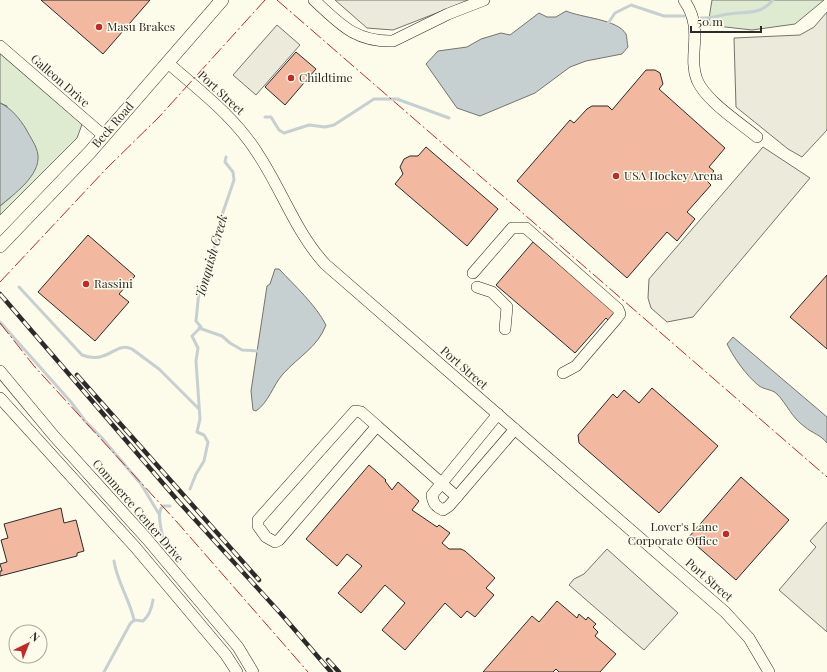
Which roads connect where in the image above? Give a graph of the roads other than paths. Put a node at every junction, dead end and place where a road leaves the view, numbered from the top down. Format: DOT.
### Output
graph roads {
  1 [pos="222,0"];
  2 [pos="314,0"];
  3 [pos="484,0"];
  4 [pos="684,0"];
  5 [pos="0,46"];
  6 [pos="168,63"];
  7 [pos="104,136"];
  8 [pos="757,137"];
  9 [pos="0,246"];
  10 [pos="473,273"];
  11 [pos="477,287"];
  12 [pos="505,329"];
  13 [pos="0,371"];
  14 [pos="563,373"];
  15 [pos="0,398"];
  16 [pos="498,414"];
  17 [pos="377,426"];
  18 [pos="514,429"];
  19 [pos="442,484"];
  20 [pos="457,498"];
  21 [pos="146,539"];
  22 [pos="136,548"];
  23 [pos="238,672"];
  24 [pos="253,672"];
  25 [pos="769,672"];
  1 -- 6 [label="main road, Beck Road"];
  2 -- 3 [label="street"];
  4 -- 8 [label="street"];
  5 -- 7 [label="street, Galleon Drive"];
  6 -- 7 [label="main road, Beck Road"];
  6 -- 16 [label="street, Port Street"];
  7 -- 9 [label="main road, Beck Road"];
  10 -- 14 [label="street"];
  11 -- 12 [label="street"];
  13 -- 21 [label="street, Commerce Center Drive"];
  15 -- 22 [label="street"];
  16 -- 18 [label="street, Port Street"];
  16 -- 19 [label="street"];
  17 -- 17 [label="street"];
  17 -- 19 [label="street"];
  18 -- 20 [label="street"];
  18 -- 25 [label="street, Port Street"];
  19 -- 20 [label="street"];
  19 -- 20 [label="street"];
  21 -- 22 [label="street"];
  21 -- 24 [label="street, Commerce Center Drive"];
  22 -- 23 [label="street"];
}
